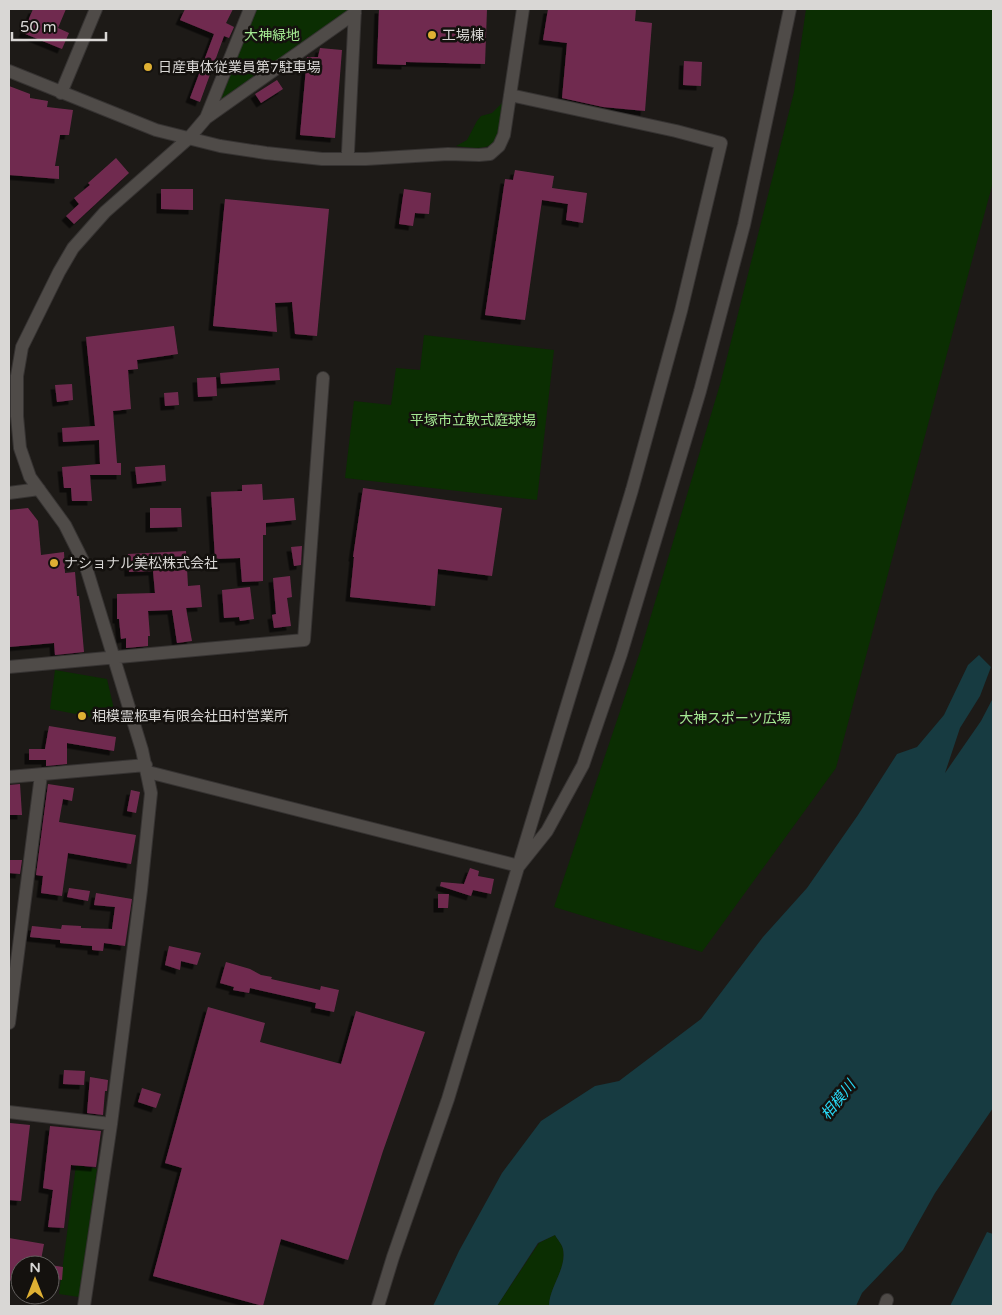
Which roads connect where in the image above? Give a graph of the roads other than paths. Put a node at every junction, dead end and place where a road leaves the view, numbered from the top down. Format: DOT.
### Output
graph roads {
  1 [pos="96,9"];
  2 [pos="250,9"];
  3 [pos="523,9"];
  4 [pos="790,9"];
  5 [pos="355,11"];
  6 [pos="9,71"];
  7 [pos="61,92"];
  8 [pos="510,95"];
  9 [pos="209,116"];
  10 [pos="189,138"];
  11 [pos="348,152"];
  12 [pos="323,378"];
  13 [pos="39,489"];
  14 [pos="9,493"];
  15 [pos="115,658"];
  16 [pos="9,667"];
  17 [pos="147,769"];
  18 [pos="40,775"];
  19 [pos="9,777"];
  20 [pos="519,866"];
  21 [pos="9,1023"];
  22 [pos="9,1112"];
  23 [pos="111,1124"];
  24 [pos="84,1306"];
  25 [pos="378,1306"];
  1 -- 7 [label="street"];
  2 -- 9 [label="street"];
  3 -- 8 [label="street"];
  4 -- 20 [label="street"];
  5 -- 9 [label="street"];
  5 -- 11 [label="street"];
  6 -- 7 [label="street"];
  7 -- 10 [label="street"];
  8 -- 10 [label="street"];
  8 -- 20 [label="street"];
  9 -- 10 [label="street"];
  10 -- 13 [label="street"];
  12 -- 15 [label="street"];
  13 -- 14 [label="street"];
  13 -- 15 [label="street"];
  15 -- 16 [label="street"];
  15 -- 17 [label="street"];
  17 -- 18 [label="street"];
  17 -- 20 [label="street"];
  17 -- 23 [label="street"];
  18 -- 19 [label="street"];
  18 -- 21 [label="street"];
  20 -- 25 [label="street"];
  22 -- 23 [label="street"];
  23 -- 24 [label="street"];
}
